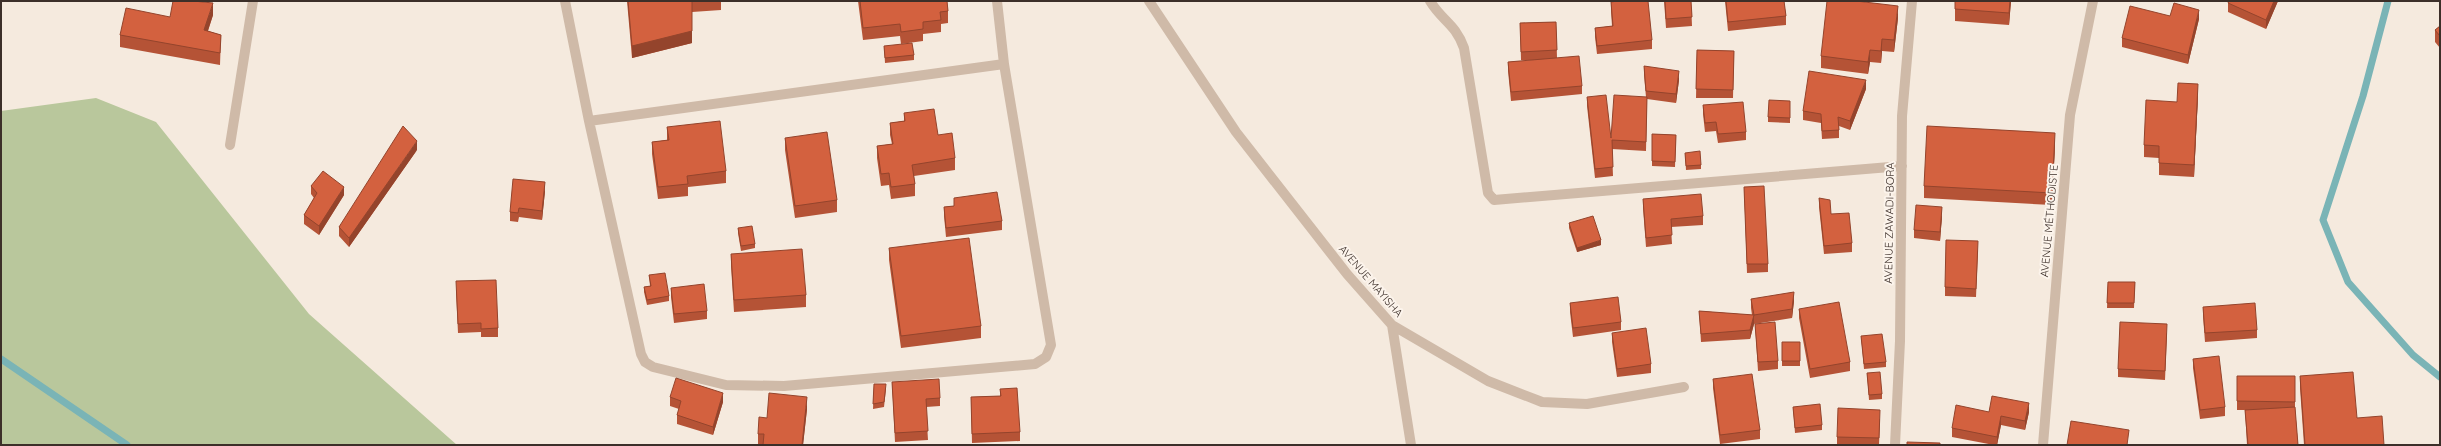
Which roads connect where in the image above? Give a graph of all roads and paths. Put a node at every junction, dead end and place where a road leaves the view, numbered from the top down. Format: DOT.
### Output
graph roads {
  1 [pos="254,1"];
  2 [pos="565,1"];
  3 [pos="997,1"];
  4 [pos="1149,1"];
  5 [pos="1430,1"];
  6 [pos="1912,1"];
  7 [pos="2093,1"];
  8 [pos="1004,64"];
  9 [pos="589,121"];
  10 [pos="230,145"];
  11 [pos="1902,166"];
  12 [pos="1392,325"];
  13 [pos="1684,387"];
  14 [pos="1411,445"];
  15 [pos="1895,445"];
  16 [pos="2043,445"];
  1 -- 10 [label="street"];
  2 -- 9 [label="street"];
  3 -- 8 [label="street"];
  4 -- 12 [label="street, AVENUE MAYISHA"];
  5 -- 11 [label="street"];
  6 -- 11 [label="street, AVENUE ZAWADI-BORA"];
  7 -- 16 [label="street, AVENUE MÉTHODISTE"];
  8 -- 9 [label="street"];
  8 -- 9 [label="street"];
  11 -- 15 [label="street, AVENUE ZAWADI-BORA"];
  12 -- 13 [label="street, AVENUE MAYISHA"];
  12 -- 14 [label="street"];
}
